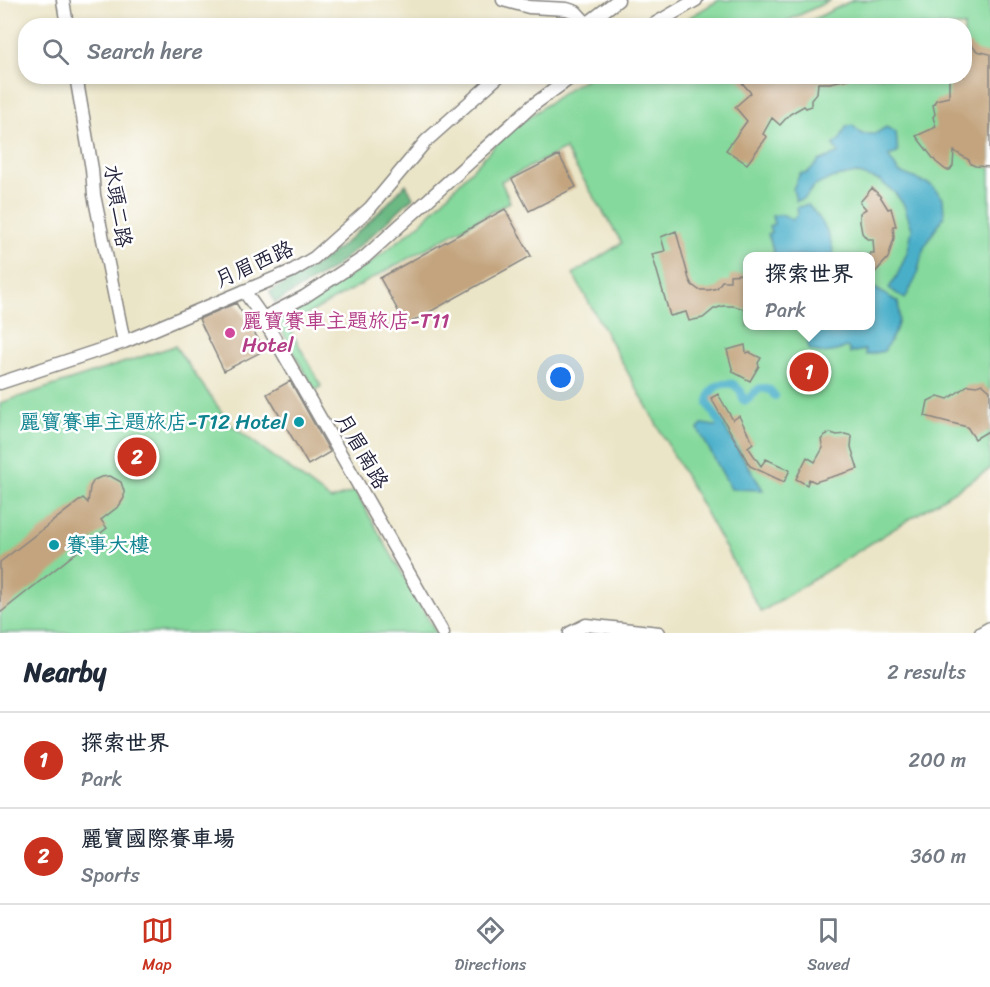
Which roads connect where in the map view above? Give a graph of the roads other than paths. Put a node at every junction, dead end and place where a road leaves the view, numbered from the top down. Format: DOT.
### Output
graph roads {
  1 [pos="63,0"];
  2 [pos="503,0"];
  3 [pos="618,0"];
  4 [pos="696,0"];
  5 [pos="66,18"];
  6 [pos="581,18"];
  7 [pos="595,18"];
  8 [pos="665,18"];
  9 [pos="77,84"];
  10 [pos="490,84"];
  11 [pos="562,84"];
  12 [pos="244,291"];
  13 [pos="263,318"];
  14 [pos="124,342"];
  15 [pos="0,383"];
  16 [pos="990,628"];
  17 [pos="443,633"];
  18 [pos="570,633"];
  19 [pos="659,633"];
  20 [pos="981,633"];
  1 -- 5 [label="street"];
  2 -- 6 [label="street"];
  3 -- 7 [label="street"];
  4 -- 8 [label="street"];
  9 -- 14 [label="street, 水頭二路"];
  10 -- 12 [label="street, 月眉西路"];
  11 -- 13 [label="street"];
  12 -- 13 [label="street, 月眉南路"];
  12 -- 14 [label="street, 月眉西路"];
  13 -- 17 [label="street, 月眉南路"];
  14 -- 15 [label="street, 月眉西路"];
  16 -- 20 [label="street"];
  18 -- 19 [label="street"];
}
